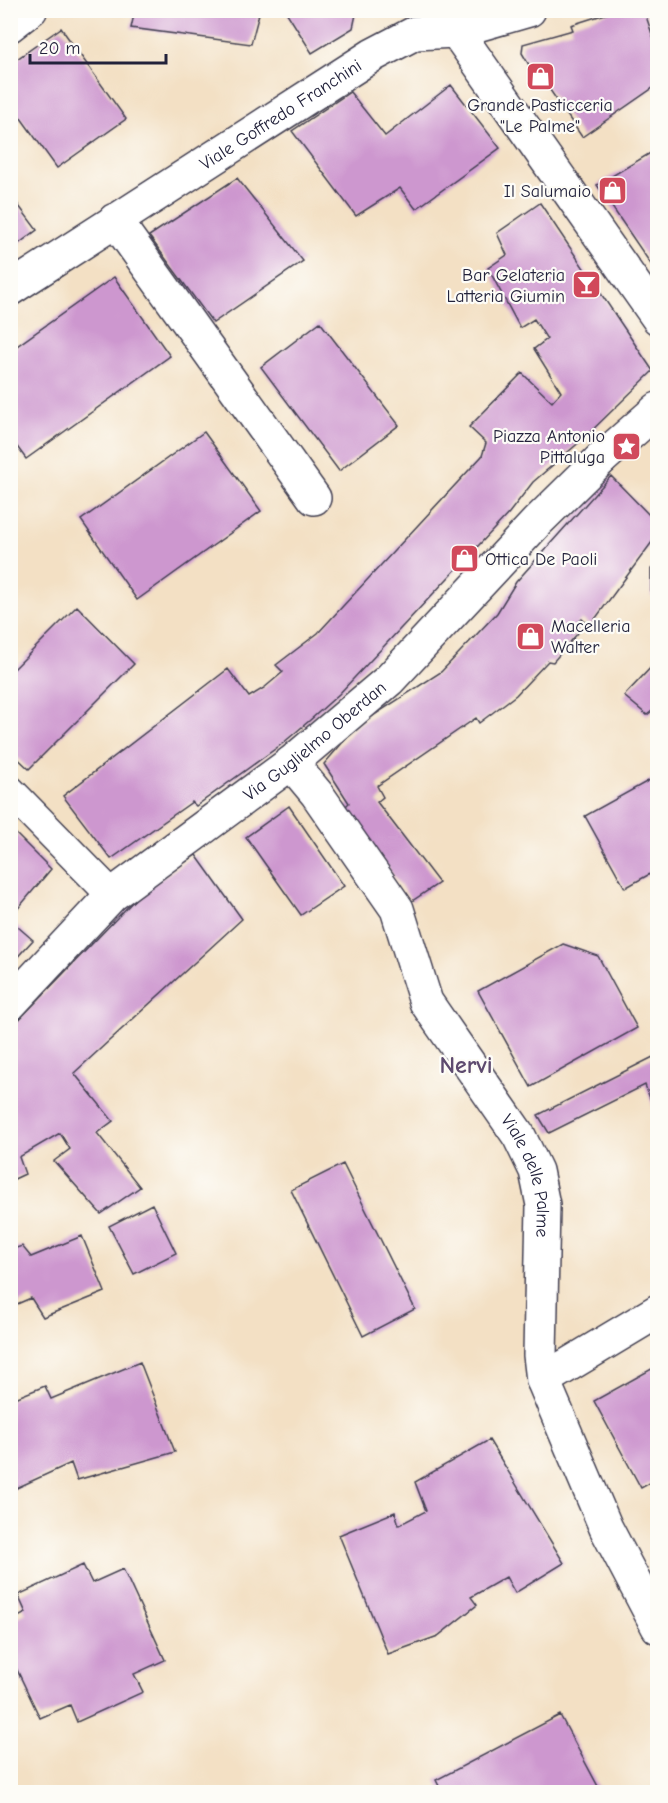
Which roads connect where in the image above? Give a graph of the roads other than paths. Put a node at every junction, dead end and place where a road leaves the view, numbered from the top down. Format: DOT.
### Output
graph roads {
  1 [pos="32,10"];
  2 [pos="529,10"];
  3 [pos="453,21"];
  4 [pos="10,27"];
  5 [pos="116,220"];
  6 [pos="10,289"];
  7 [pos="657,318"];
  8 [pos="657,409"];
  9 [pos="314,498"];
  10 [pos="291,763"];
  11 [pos="10,791"];
  12 [pos="112,895"];
  13 [pos="10,1004"];
  14 [pos="657,1311"];
  15 [pos="543,1380"];
  16 [pos="657,1627"];
  1 -- 4 [label="street"];
  2 -- 3 [label="street, Viale Goffredo Franchini"];
  3 -- 5 [label="street, Viale Goffredo Franchini"];
  3 -- 7 [label="street"];
  5 -- 6 [label="street, Viale Goffredo Franchini"];
  5 -- 9 [label="street"];
  8 -- 10 [label="street, Via Guglielmo Oberdan"];
  10 -- 12 [label="street, Via Guglielmo Oberdan"];
  10 -- 15 [label="street, Viale delle Palme"];
  11 -- 12 [label="street"];
  12 -- 13 [label="street, Via Guglielmo Oberdan"];
  14 -- 15 [label="street"];
  15 -- 16 [label="street, Viale delle Palme"];
}
